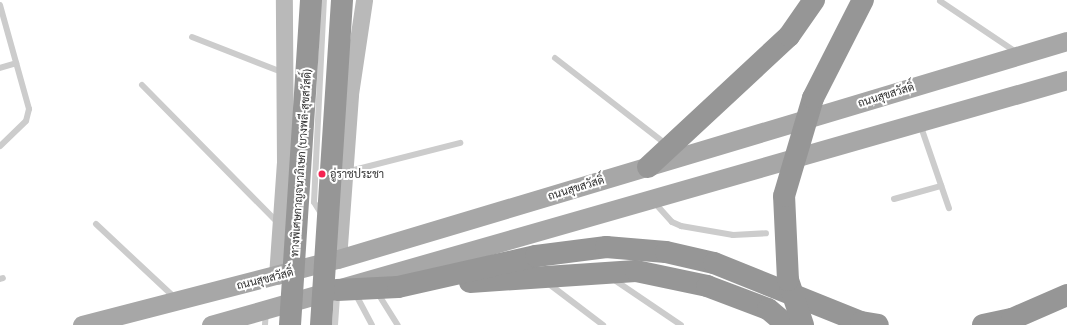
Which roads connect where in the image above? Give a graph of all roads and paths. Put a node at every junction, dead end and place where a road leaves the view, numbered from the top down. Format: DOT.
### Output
graph roads {
  1 [pos="284,0"];
  2 [pos="311,0"];
  3 [pos="324,0"];
  4 [pos="342,0"];
  5 [pos="364,0"];
  6 [pos="814,0"];
  7 [pos="863,0"];
  8 [pos="940,1"];
  9 [pos="0,5"];
  10 [pos="192,37"];
  11 [pos="1067,41"];
  12 [pos="1019,54"];
  13 [pos="555,58"];
  14 [pos="16,63"];
  15 [pos="0,68"];
  16 [pos="285,73"];
  17 [pos="1067,80"];
  18 [pos="142,85"];
  19 [pos="920,122"];
  20 [pos="460,143"];
  21 [pos="0,146"];
  22 [pos="670,146"];
  23 [pos="648,167"];
  24 [pos="344,172"];
  25 [pos="942,186"];
  26 [pos="894,199"];
  27 [pos="652,200"];
  28 [pos="949,208"];
  29 [pos="96,224"];
  30 [pos="341,224"];
  31 [pos="281,226"];
  32 [pos="766,233"];
  33 [pos="338,259"];
  34 [pos="604,273"];
  35 [pos="278,276"];
  36 [pos="539,276"];
  37 [pos="398,287"];
  38 [pos="355,290"];
  39 [pos="1067,295"];
  40 [pos="178,300"];
  41 [pos="265,318"];
  42 [pos="82,325"];
  43 [pos="211,325"];
  44 [pos="290,325"];
  45 [pos="322,325"];
  46 [pos="335,325"];
  47 [pos="372,325"];
  48 [pos="398,325"];
  49 [pos="603,325"];
  50 [pos="681,325"];
  51 [pos="787,325"];
  52 [pos="803,325"];
  53 [pos="878,325"];
  54 [pos="983,325"];
  1 -- 16 [label="main road"];
  2 -- 44 [label="highway, ทางพิเศษกาญจนาภิเษก (บางพลี-สุขสวัสดิ์)"];
  3 -- 30 [label="lane"];
  4 -- 45 [label="highway"];
  5 -- 24 [label="main road"];
  6 -- 22 [label="highway"];
  7 -- 52 [label="highway"];
  8 -- 12 [label="lane"];
  9 -- 14 [label="lane"];
  10 -- 16 [label="lane"];
  11 -- 12 [label="main road, ถนนสุขสวัสดิ์"];
  12 -- 23 [label="main road, ถนนสุขสวัสดิ์"];
  13 -- 22 [label="lane"];
  14 -- 15 [label="lane"];
  14 -- 21 [label="lane"];
  16 -- 31 [label="main road"];
  17 -- 19 [label="main road"];
  18 -- 31 [label="lane"];
  19 -- 25 [label="lane"];
  19 -- 27 [label="main road"];
  20 -- 24 [label="lane"];
  22 -- 23 [label="highway"];
  23 -- 33 [label="main road, ถนนสุขสวัสดิ์"];
  24 -- 30 [label="main road"];
  25 -- 26 [label="lane"];
  25 -- 28 [label="lane"];
  27 -- 32 [label="lane"];
  27 -- 38 [label="main road"];
  29 -- 40 [label="lane"];
  30 -- 33 [label="main road"];
  31 -- 35 [label="main road"];
  33 -- 35 [label="main road, ถนนสุขสวัสดิ์"];
  33 -- 38 [label="main road"];
  34 -- 36 [label="highway"];
  34 -- 50 [label="lane"];
  34 -- 51 [label="highway"];
  35 -- 40 [label="main road, ถนนสุขสวัสดิ์"];
  36 -- 37 [label="highway"];
  36 -- 49 [label="lane"];
  37 -- 38 [label="highway"];
  37 -- 53 [label="highway"];
  38 -- 41 [label="main road"];
  38 -- 46 [label="lane"];
  38 -- 47 [label="lane"];
  38 -- 48 [label="lane"];
  39 -- 54 [label="highway"];
  40 -- 42 [label="main road, ถนนสุขสวัสดิ์"];
  41 -- 43 [label="main road"];
}
